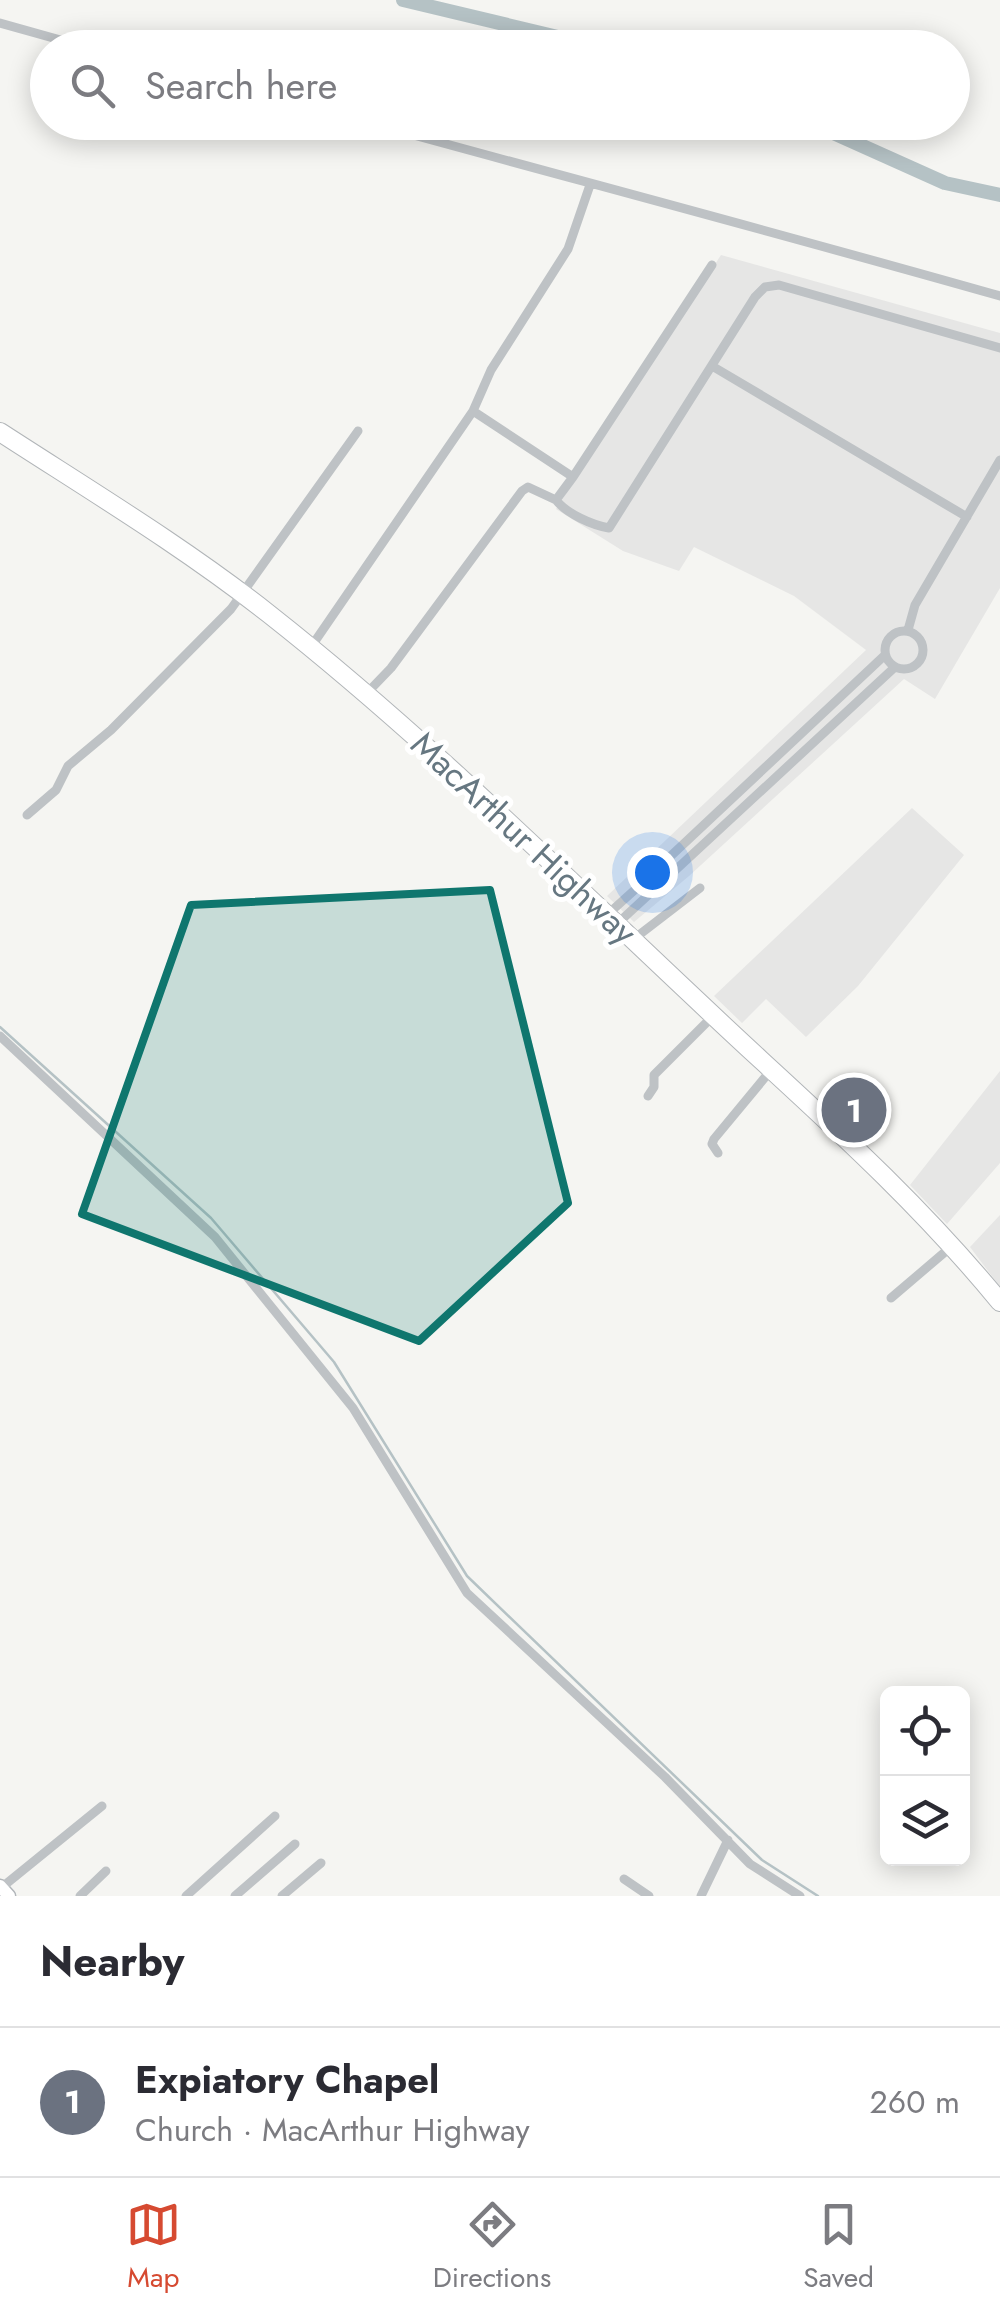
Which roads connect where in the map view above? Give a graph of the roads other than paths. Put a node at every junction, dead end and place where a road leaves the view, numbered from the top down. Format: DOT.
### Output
graph roads {
  1 [pos="0,24"];
  2 [pos="30,32"];
  3 [pos="430,140"];
  4 [pos="590,185"];
  5 [pos="712,265"];
  6 [pos="1000,296"];
  7 [pos="1000,348"];
  8 [pos="712,366"];
  9 [pos="472,411"];
  10 [pos="358,430"];
  11 [pos="0,432"];
  12 [pos="1000,460"];
  13 [pos="574,477"];
  14 [pos="556,500"];
  15 [pos="967,517"];
  16 [pos="242,593"];
  17 [pos="908,630"];
  18 [pos="311,647"];
  19 [pos="885,655"];
  20 [pos="895,667"];
  21 [pos="366,694"];
  22 [pos="823,713"];
  23 [pos="833,724"];
  24 [pos="770,763"];
  25 [pos="780,773"];
  26 [pos="716,813"];
  27 [pos="26,815"];
  28 [pos="728,821"];
  29 [pos="659,867"];
  30 [pos="649,876"];
  31 [pos="668,877"];
  32 [pos="658,886"];
  33 [pos="700,888"];
  34 [pos="613,918"];
  35 [pos="634,938"];
  36 [pos="715,1014"];
  37 [pos="0,1036"];
  38 [pos="772,1070"];
  39 [pos="648,1096"];
  40 [pos="718,1153"];
  41 [pos="952,1246"];
  42 [pos="891,1298"];
  43 [pos="1000,1302"];
  44 [pos="102,1806"];
  45 [pos="275,1816"];
  46 [pos="728,1840"];
  47 [pos="296,1844"];
  48 [pos="321,1863"];
  49 [pos="106,1870"];
  50 [pos="624,1879"];
  51 [pos="1,1887"];
  52 [pos="8,1896"];
  53 [pos="80,1896"];
  54 [pos="186,1896"];
  55 [pos="235,1896"];
  56 [pos="282,1896"];
  57 [pos="650,1896"];
  58 [pos="701,1896"];
  59 [pos="800,1896"];
  1 -- 2 [label="street"];
  3 -- 4 [label="street"];
  4 -- 6 [label="street"];
  4 -- 9 [label="street"];
  5 -- 13 [label="street"];
  7 -- 8 [label="street"];
  8 -- 14 [label="street"];
  8 -- 15 [label="street"];
  9 -- 13 [label="street"];
  9 -- 18 [label="street"];
  10 -- 16 [label="street"];
  11 -- 16 [label="highway, MacArthur Highway"];
  12 -- 15 [label="street"];
  13 -- 14 [label="street"];
  14 -- 21 [label="street"];
  15 -- 17 [label="street"];
  16 -- 18 [label="highway, MacArthur Highway"];
  16 -- 27 [label="street"];
  17 -- 19 [label="street"];
  17 -- 20 [label="street"];
  18 -- 21 [label="highway, MacArthur Highway"];
  19 -- 20 [label="street"];
  19 -- 22 [label="street"];
  20 -- 23 [label="street"];
  21 -- 34 [label="highway, MacArthur Highway"];
  22 -- 23 [label="street"];
  22 -- 24 [label="street"];
  23 -- 25 [label="street"];
  24 -- 25 [label="street"];
  24 -- 26 [label="street"];
  25 -- 28 [label="street"];
  26 -- 28 [label="street"];
  26 -- 29 [label="street"];
  28 -- 31 [label="street"];
  30 -- 34 [label="street"];
  32 -- 34 [label="street"];
  33 -- 35 [label="street"];
  34 -- 35 [label="highway, MacArthur Highway"];
  35 -- 36 [label="highway, MacArthur Highway"];
  36 -- 38 [label="highway, MacArthur Highway"];
  36 -- 39 [label="street"];
  37 -- 46 [label="street"];
  38 -- 40 [label="street"];
  38 -- 41 [label="highway, MacArthur Highway"];
  41 -- 42 [label="street"];
  41 -- 43 [label="highway, MacArthur Highway"];
  44 -- 51 [label="street"];
  45 -- 54 [label="street"];
  46 -- 58 [label="street"];
  46 -- 59 [label="street"];
  47 -- 55 [label="street"];
  48 -- 56 [label="street"];
  49 -- 53 [label="street"];
  50 -- 57 [label="street"];
  51 -- 52 [label="street"];
}
